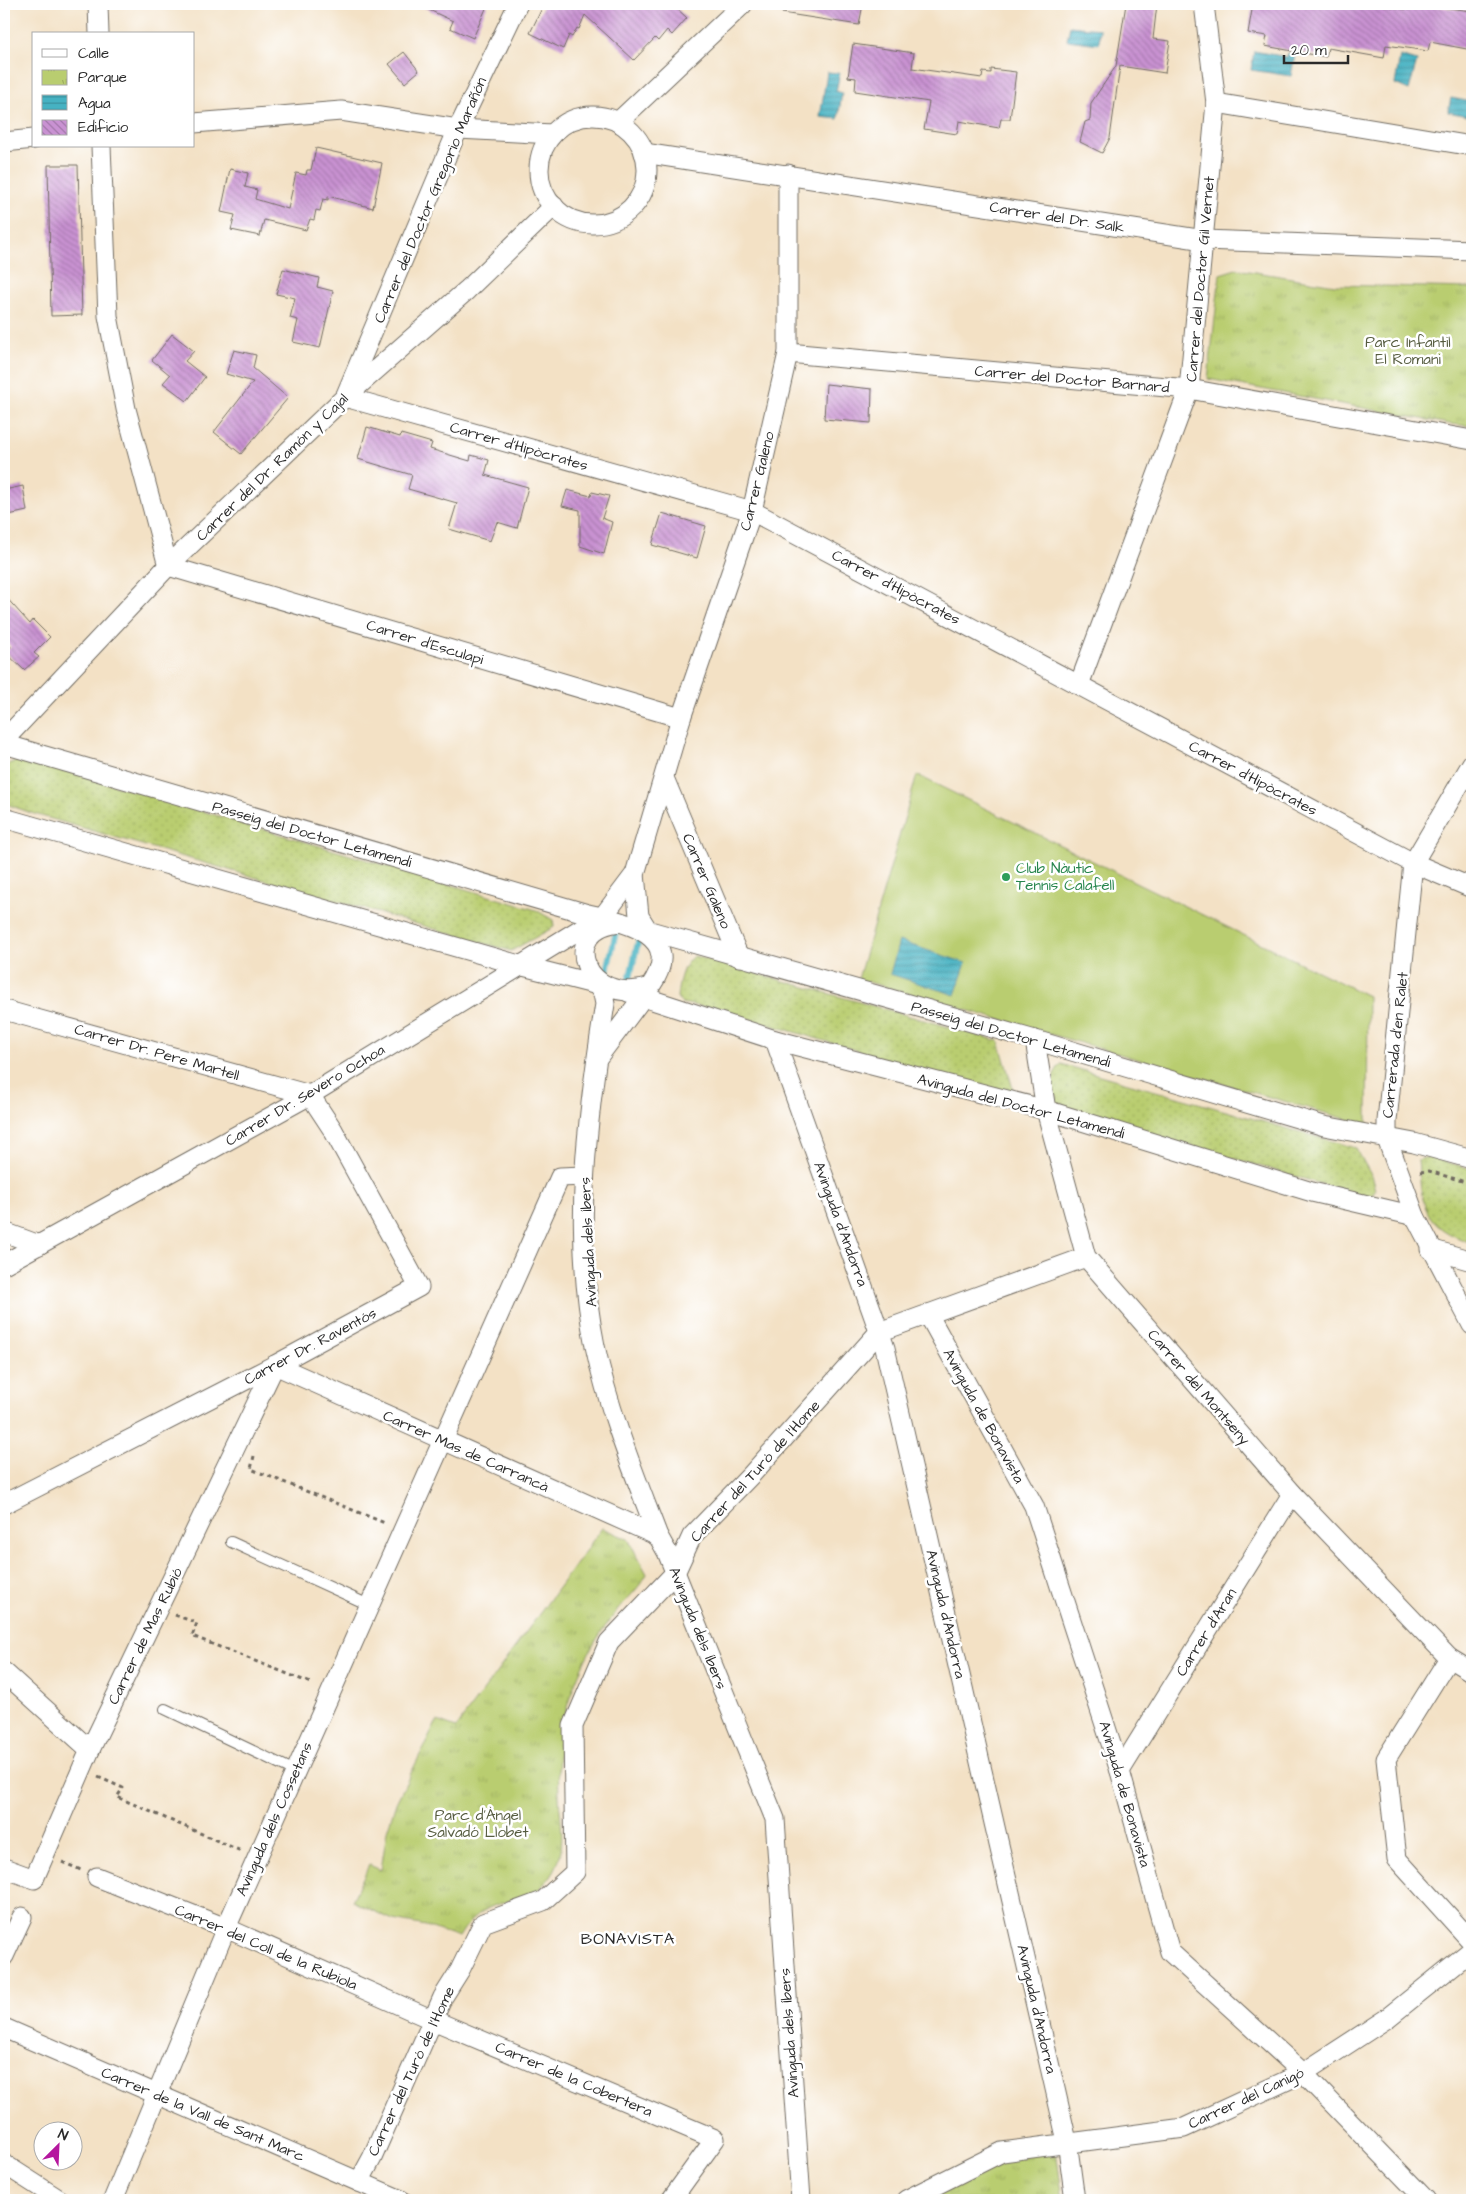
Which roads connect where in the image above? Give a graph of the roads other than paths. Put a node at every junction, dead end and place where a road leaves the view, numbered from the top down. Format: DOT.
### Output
graph roads {
  1 [pos="98,4"];
  2 [pos="518,4"];
  3 [pos="743,4"];
  4 [pos="1204,4"];
  5 [pos="99,32"];
  6 [pos="1216,103"];
  7 [pos="618,122"];
  8 [pos="195,124"];
  9 [pos="458,129"];
  10 [pos="552,134"];
  11 [pos="32,139"];
  12 [pos="4,142"];
  13 [pos="1472,146"];
  14 [pos="101,148"];
  15 [pos="644,153"];
  16 [pos="788,174"];
  17 [pos="554,206"];
  18 [pos="1204,240"];
  19 [pos="1472,250"];
  20 [pos="788,353"];
  21 [pos="1189,389"];
  22 [pos="345,397"];
  23 [pos="1472,440"];
  24 [pos="752,510"];
  25 [pos="168,566"];
  26 [pos="1079,685"];
  27 [pos="681,718"];
  28 [pos="4,740"];
  29 [pos="4,744"];
  30 [pos="1472,763"];
  31 [pos="664,778"];
  32 [pos="4,818"];
  33 [pos="1413,864"];
  34 [pos="635,874"];
  35 [pos="1472,888"];
  36 [pos="600,917"];
  37 [pos="639,929"];
  38 [pos="588,939"];
  39 [pos="739,957"];
  40 [pos="519,965"];
  41 [pos="597,981"];
  42 [pos="640,992"];
  43 [pos="4,1010"];
  44 [pos="775,1040"];
  45 [pos="1034,1040"];
  46 [pos="596,1060"];
  47 [pos="310,1095"];
  48 [pos="1046,1110"];
  49 [pos="1387,1139"];
  50 [pos="1472,1159"];
  51 [pos="584,1176"];
  52 [pos="1415,1216"];
  53 [pos="4,1232"];
  54 [pos="39,1245"];
  55 [pos="1430,1249"];
  56 [pos="1086,1257"];
  57 [pos="1472,1261"];
  58 [pos="4,1264"];
  59 [pos="928,1314"];
  60 [pos="1472,1325"];
  61 [pos="879,1332"];
  62 [pos="275,1365"];
  63 [pos="442,1440"];
  64 [pos="1292,1494"];
  65 [pos="4,1504"];
  66 [pos="658,1536"];
  67 [pos="231,1542"];
  68 [pos="676,1573"];
  69 [pos="369,1606"];
  70 [pos="1449,1658"];
  71 [pos="4,1672"];
  72 [pos="1472,1672"];
  73 [pos="165,1709"];
  74 [pos="90,1750"];
  75 [pos="295,1771"];
  76 [pos="1120,1771"];
  77 [pos="4,1868"];
  78 [pos="98,1876"];
  79 [pos="22,1917"];
  80 [pos="226,1928"];
  81 [pos="1472,1942"];
  82 [pos="1472,1950"];
  83 [pos="4,1956"];
  84 [pos="433,2020"];
  85 [pos="4,2028"];
  86 [pos="1303,2073"];
  87 [pos="157,2094"];
  88 [pos="1067,2141"];
  89 [pos="4,2164"];
  90 [pos="359,2182"];
  91 [pos="60,2200"];
  92 [pos="113,2200"];
  93 [pos="401,2200"];
  94 [pos="671,2200"];
  95 [pos="800,2200"];
  96 [pos="906,2200"];
  97 [pos="1075,2200"];
  98 [pos="1426,2200"];
  1 -- 5 [label="street"];
  2 -- 9 [label="street, Carrer del Doctor Gregorio Marañón"];
  3 -- 7 [label="street"];
  4 -- 6 [label="street, Carrer del Doctor Gil Vernet"];
  6 -- 13 [label="street"];
  6 -- 18 [label="street, Carrer del Doctor Gil Vernet"];
  7 -- 10 [label="street"];
  7 -- 15 [label="street"];
  8 -- 9 [label="street"];
  9 -- 10 [label="street"];
  9 -- 22 [label="street, Carrer del Doctor Gregorio Marañón"];
  10 -- 17 [label="street"];
  11 -- 12 [label="street"];
  14 -- 25 [label="street"];
  15 -- 16 [label="street, Carrer del Dr. Salk"];
  15 -- 17 [label="street"];
  16 -- 18 [label="street, Carrer del Dr. Salk"];
  16 -- 20 [label="street, Carrer Galeno"];
  17 -- 22 [label="street, Carrer del Dr. Ramón y Cajal"];
  18 -- 19 [label="street, Carrer del Dr. Salk"];
  18 -- 21 [label="street, Carrer del Doctor Gil Vernet"];
  20 -- 21 [label="street, Carrer del Doctor Barnard"];
  20 -- 24 [label="street, Carrer Galeno"];
  21 -- 23 [label="street, Carrer del Doctor Barnard"];
  21 -- 26 [label="street, Carrer del Doctor Gil Vernet"];
  22 -- 24 [label="street, Carrer d'Hipòcrates"];
  22 -- 25 [label="street, Carrer del Dr. Ramón y Cajal"];
  24 -- 26 [label="street, Carrer d'Hipòcrates"];
  24 -- 27 [label="street, Carrer Galeno"];
  25 -- 27 [label="street, Carrer d'Esculapi"];
  25 -- 28 [label="street, Carrer del Dr. Ramón y Cajal"];
  26 -- 33 [label="street, Carrer d'Hipòcrates"];
  27 -- 31 [label="street, Carrer Galeno"];
  29 -- 36 [label="street, Passeig del Doctor Letamendi"];
  30 -- 33 [label="street, Carrerada d'en Ralet"];
  31 -- 34 [label="street, Carrer Galeno"];
  31 -- 39 [label="street, Carrer Galeno"];
  32 -- 40 [label="street"];
  33 -- 35 [label="street, Carrer d'Hipòcrates"];
  33 -- 49 [label="street, Carrerada d'en Ralet"];
  34 -- 36 [label="street, Carrer Galeno"];
  34 -- 37 [label="street, Carrer Galeno"];
  36 -- 37 [label="street, Passeig del Doctor Letamendi"];
  36 -- 38 [label="street, Carrer Galeno"];
  36 -- 40 [label="street, Carrer Dr. Severo Ochoa"];
  37 -- 38 [label="street"];
  37 -- 39 [label="street, Passeig del Doctor Letamendi"];
  37 -- 42 [label="street"];
  38 -- 41 [label="street"];
  39 -- 45 [label="street, Passeig del Doctor Letamendi"];
  40 -- 41 [label="street"];
  40 -- 47 [label="street, Carrer Dr. Severo Ochoa"];
  41 -- 42 [label="street"];
  41 -- 46 [label="street, Avinguda dels Íbers"];
  42 -- 44 [label="street, Avinguda del Doctor Letamendi"];
  42 -- 46 [label="street"];
  43 -- 47 [label="street, Carrer Dr. Pere Martell"];
  44 -- 48 [label="street, Avinguda del Doctor Letamendi"];
  44 -- 61 [label="street, Avinguda d'Andorra"];
  45 -- 48 [label="street, Carrer del Montseny"];
  45 -- 49 [label="street, Passeig del Doctor Letamendi"];
  46 -- 51 [label="street, Avinguda dels Íbers"];
  47 -- 54 [label="street, Carrer Dr. Severo Ochoa"];
  47 -- 62 [label="street, Carrer Dr. Raventós"];
  48 -- 52 [label="street, Avinguda del Doctor Letamendi"];
  48 -- 56 [label="street, Carrer del Montseny"];
  49 -- 50 [label="street, Passeig del Doctor Letamendi"];
  49 -- 52 [label="street, Carrerada d'en Ralet"];
  51 -- 63 [label="street, Avinguda dels Cossetans"];
  51 -- 66 [label="street, Avinguda dels Íbers"];
  52 -- 55 [label="street, Carrerada d'en Ralet"];
  53 -- 54 [label="street"];
  54 -- 58 [label="street, Carrer Dr. Severo Ochoa"];
  55 -- 57 [label="street"];
  55 -- 60 [label="street, Carrerada d'en Ralet"];
  56 -- 59 [label="street, Carrer del Turó de l'Home"];
  56 -- 64 [label="street, Carrer del Montseny"];
  59 -- 61 [label="street, Carrer del Turó de l'Home"];
  59 -- 76 [label="street, Avinguda de Bonavista"];
  61 -- 68 [label="street, Carrer del Turó de l'Home"];
  61 -- 88 [label="street, Avinguda d'Andorra"];
  62 -- 63 [label="street, Carrer Mas de Carrancà"];
  62 -- 65 [label="street, Carrer Dr. Raventós"];
  62 -- 74 [label="street, Carrer de Mas Rubió"];
  63 -- 66 [label="street, Carrer Mas de Carrancà"];
  63 -- 69 [label="street, Avinguda dels Cossetans"];
  64 -- 70 [label="street, Carrer del Montseny"];
  64 -- 76 [label="street, Carrer d'Aran"];
  66 -- 68 [label="street, Avinguda dels Íbers"];
  67 -- 69 [label="lane"];
  68 -- 84 [label="street, Carrer del Turó de l'Home"];
  68 -- 95 [label="street, Avinguda dels Íbers"];
  69 -- 75 [label="street, Avinguda dels Cossetans"];
  70 -- 72 [label="street, Carrer del Montseny"];
  70 -- 81 [label="street"];
  71 -- 74 [label="street"];
  73 -- 75 [label="lane"];
  74 -- 77 [label="street, Carrer de Mas Rubió"];
  75 -- 80 [label="street, Avinguda dels Cossetans"];
  76 -- 86 [label="street, Avinguda de Bonavista"];
  78 -- 80 [label="street, Carrer del Coll de la Rubiola"];
  79 -- 83 [label="street"];
  80 -- 84 [label="street, Carrer del Coll de la Rubiola"];
  80 -- 87 [label="street, Avinguda dels Cossetans"];
  82 -- 86 [label="street, Carrer del Canigó"];
  84 -- 90 [label="street, Carrer del Turó de l'Home"];
  84 -- 94 [label="street, Carrer de la Cobertera"];
  85 -- 87 [label="street, Carrer de la Vall de Sant Marc"];
  86 -- 88 [label="street, Carrer del Canigó"];
  86 -- 98 [label="street, Avinguda de Bonavista"];
  87 -- 90 [label="street, Carrer de la Vall de Sant Marc"];
  87 -- 92 [label="street, Avinguda dels Cossetans"];
  88 -- 96 [label="street, Carrer del Canigó"];
  88 -- 97 [label="street, Avinguda d'Andorra"];
  89 -- 91 [label="street"];
  90 -- 93 [label="street, Carrer de la Vall de Sant Marc"];
}
